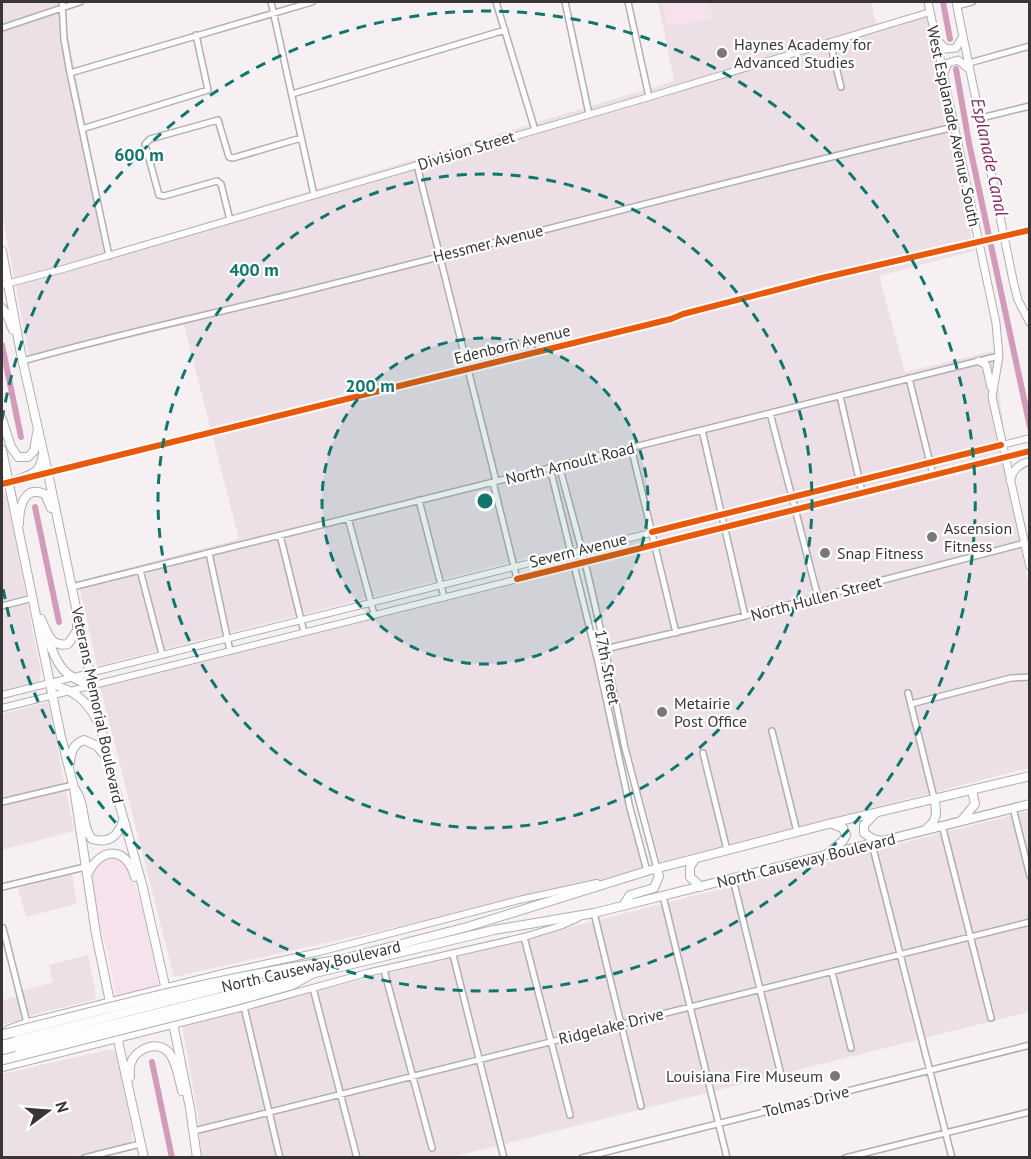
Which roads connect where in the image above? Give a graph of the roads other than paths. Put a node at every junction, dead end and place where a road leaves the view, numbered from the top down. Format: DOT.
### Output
graph roads {
  1 [pos="80,2"];
  2 [pos="271,2"];
  3 [pos="312,2"];
  4 [pos="496,2"];
  5 [pos="565,2"];
  6 [pos="628,2"];
  7 [pos="928,2"];
  8 [pos="972,2"];
  9 [pos="62,4"];
  10 [pos="957,4"];
  11 [pos="930,12"];
  12 [pos="274,13"];
  13 [pos="2,28"];
  14 [pos="505,30"];
  15 [pos="196,35"];
  16 [pos="963,35"];
  17 [pos="936,39"];
  18 [pos="830,42"];
  19 [pos="1029,46"];
  20 [pos="969,63"];
  21 [pos="971,71"];
  22 [pos="70,73"];
  23 [pos="944,75"];
  24 [pos="841,87"];
  25 [pos="292,94"];
  26 [pos="649,97"];
  27 [pos="1029,106"];
  28 [pos="589,114"];
  29 [pos="981,118"];
  30 [pos="954,127"];
  31 [pos="82,129"];
  32 [pos="535,130"];
  33 [pos="301,138"];
  34 [pos="417,165"];
  35 [pos="314,195"];
  36 [pos="230,220"];
  37 [pos="1029,230"];
  38 [pos="1002,237"];
  39 [pos="978,243"];
  40 [pos="2,252"];
  41 [pos="440,255"];
  42 [pos="109,256"];
  43 [pos="2,259"];
  44 [pos="5,284"];
  45 [pos="2,309"];
  46 [pos="1029,324"];
  47 [pos="999,356"];
  48 [pos="22,357"];
  49 [pos="980,361"];
  50 [pos="469,369"];
  51 [pos="909,378"];
  52 [pos="992,390"];
  53 [pos="840,396"];
  54 [pos="770,413"];
  55 [pos="2,418"];
  56 [pos="36,419"];
  57 [pos="702,430"];
  58 [pos="1029,438"];
  59 [pos="1001,445"];
  60 [pos="631,447"];
  61 [pos="2,450"];
  62 [pos="43,450"];
  63 [pos="1029,451"];
  64 [pos="1004,457"];
  65 [pos="1029,461"];
  66 [pos="930,463"];
  67 [pos="559,465"];
  68 [pos="550,468"];
  69 [pos="48,473"];
  70 [pos="933,475"];
  71 [pos="17,480"];
  72 [pos="860,480"];
  73 [pos="1010,481"];
  74 [pos="494,482"];
  75 [pos="5,483"];
  76 [pos="862,492"];
  77 [pos="792,497"];
  78 [pos="419,500"];
  79 [pos="795,509"];
  80 [pos="722,515"];
  81 [pos="348,518"];
  82 [pos="724,527"];
  83 [pos="652,532"];
  84 [pos="60,535"];
  85 [pos="280,535"];
  86 [pos="1025,543"];
  87 [pos="655,544"];
  88 [pos="21,546"];
  89 [pos="581,550"];
  90 [pos="572,552"];
  91 [pos="208,553"];
  92 [pos="585,562"];
  93 [pos="575,565"];
  94 [pos="514,567"];
  95 [pos="1029,567"];
  96 [pos="140,570"];
  97 [pos="517,579"];
  98 [pos="441,585"];
  99 [pos="72,587"];
  100 [pos="444,597"];
  101 [pos="818,597"];
  102 [pos="34,602"];
  103 [pos="371,602"];
  104 [pos="2,606"];
  105 [pos="77,608"];
  106 [pos="374,614"];
  107 [pos="745,616"];
  108 [pos="301,620"];
  109 [pos="44,626"];
  110 [pos="304,632"];
  111 [pos="676,633"];
  112 [pos="227,638"];
  113 [pos="605,649"];
  114 [pos="230,651"];
  115 [pos="162,654"];
  116 [pos="90,672"];
  117 [pos="71,677"];
  118 [pos="1029,677"];
  119 [pos="50,683"];
  120 [pos="92,685"];
  121 [pos="19,690"];
  122 [pos="70,690"];
  123 [pos="908,693"];
  124 [pos="2,694"];
  125 [pos="52,695"];
  126 [pos="22,703"];
  127 [pos="911,704"];
  128 [pos="2,708"];
  129 [pos="772,731"];
  130 [pos="105,746"];
  131 [pos="703,753"];
  132 [pos="108,760"];
  133 [pos="1029,776"];
  134 [pos="73,784"];
  135 [pos="972,790"];
  136 [pos="934,798"];
  137 [pos="2,801"];
  138 [pos="1029,804"];
  139 [pos="1013,808"];
  140 [pos="878,812"];
  141 [pos="123,820"];
  142 [pos="961,820"];
  143 [pos="832,824"];
  144 [pos="942,825"];
  145 [pos="924,830"];
  146 [pos="796,832"];
  147 [pos="884,841"];
  148 [pos="872,844"];
  149 [pos="727,850"];
  150 [pos="824,856"];
  151 [pos="695,859"];
  152 [pos="657,869"];
  153 [pos="86,871"];
  154 [pos="647,871"];
  155 [pos="1029,876"];
  156 [pos="733,879"];
  157 [pos="618,880"];
  158 [pos="701,886"];
  159 [pos="2,887"];
  160 [pos="663,896"];
  161 [pos="623,906"];
  162 [pos="594,913"];
  163 [pos="150,914"];
  164 [pos="583,915"];
  165 [pos="1029,922"];
  166 [pos="3,928"];
  167 [pos="525,937"];
  168 [pos="970,937"];
  169 [pos="389,951"];
  170 [pos="319,952"];
  171 [pos="453,955"];
  172 [pos="900,955"];
  173 [pos="335,961"];
  174 [pos="251,967"];
  175 [pos="384,970"];
  176 [pos="832,972"];
  177 [pos="310,974"];
  178 [pos="165,987"];
  179 [pos="313,988"];
  180 [pos="760,989"];
  181 [pos="110,1002"];
  182 [pos="257,1003"];
  183 [pos="244,1007"];
  184 [pos="690,1007"];
  185 [pos="991,1018"];
  186 [pos="27,1023"];
  187 [pos="173,1024"];
  188 [pos="621,1024"];
  189 [pos="2,1032"];
  190 [pos="118,1039"];
  191 [pos="551,1041"];
  192 [pos="2,1044"];
  193 [pos="18,1044"];
  194 [pos="1029,1045"];
  195 [pos="852,1048"];
  196 [pos="2,1052"];
  197 [pos="479,1059"];
  198 [pos="2,1060"];
  199 [pos="2,1068"];
  200 [pos="929,1070"];
  201 [pos="780,1071"];
  202 [pos="413,1076"];
  203 [pos="129,1094"];
  204 [pos="340,1094"];
  205 [pos="641,1106"];
  206 [pos="190,1108"];
  207 [pos="269,1112"];
  208 [pos="1029,1112"];
  209 [pos="570,1116"];
  210 [pos="719,1123"];
  211 [pos="194,1131"];
  212 [pos="945,1132"];
  213 [pos="140,1144"];
  214 [pos="432,1148"];
  215 [pos="144,1157"];
  216 [pos="84,1158"];
  217 [pos="197,1158"];
  218 [pos="280,1158"];
  219 [pos="357,1158"];
  220 [pos="504,1158"];
  221 [pos="582,1158"];
  222 [pos="727,1158"];
  223 [pos="845,1158"];
  224 [pos="952,1158"];
  1 -- 9 [label="street"];
  2 -- 12 [label="street"];
  3 -- 12 [label="street"];
  4 -- 14 [label="street"];
  5 -- 28 [label="street"];
  6 -- 26 [label="street"];
  7 -- 11 [label="main road, West Esplanade Avenue South"];
  8 -- 10 [label="street"];
  9 -- 13 [label="street"];
  9 -- 22 [label="street"];
  10 -- 16 [label="main road"];
  11 -- 17 [label="main road, West Esplanade Avenue South"];
  11 -- 18 [label="street, Division Street"];
  12 -- 15 [label="street"];
  12 -- 25 [label="street"];
  14 -- 25 [label="street"];
  14 -- 32 [label="street"];
  15 -- 22 [label="street"];
  15 -- 31 [label="street"];
  16 -- 17 [label="main road"];
  16 -- 20 [label="main road"];
  17 -- 23 [label="main road, West Esplanade Avenue South"];
  18 -- 24 [label="street"];
  18 -- 26 [label="street, Division Street"];
  19 -- 20 [label="street"];
  20 -- 21 [label="main road"];
  21 -- 23 [label="main road"];
  21 -- 29 [label="main road"];
  22 -- 31 [label="street"];
  23 -- 30 [label="main road, West Esplanade Avenue South"];
  25 -- 33 [label="street"];
  26 -- 28 [label="street, Division Street"];
  27 -- 29 [label="street"];
  28 -- 32 [label="street, Division Street"];
  29 -- 38 [label="main road"];
  30 -- 39 [label="main road, West Esplanade Avenue South"];
  30 -- 41 [label="street, Hessmer Avenue"];
  31 -- 42 [label="street"];
  32 -- 34 [label="street, Division Street"];
  33 -- 35 [label="street"];
  33 -- 36 [label="street"];
  34 -- 35 [label="street, Division Street"];
  34 -- 41 [label="street"];
  35 -- 36 [label="street, Division Street"];
  36 -- 42 [label="street, Division Street"];
  37 -- 38 [label="street, Edenborn Avenue"];
  38 -- 39 [label="street, Edenborn Avenue"];
  38 -- 46 [label="main road"];
  39 -- 47 [label="main road, West Esplanade Avenue South"];
  39 -- 50 [label="street, Edenborn Avenue"];
  40 -- 43 [label="main road"];
  40 -- 44 [label="main road, Veterans Memorial Boulevard"];
  41 -- 48 [label="street, Hessmer Avenue"];
  41 -- 50 [label="street"];
  42 -- 44 [label="street, Division Street"];
  44 -- 48 [label="main road, Veterans Memorial Boulevard"];
  45 -- 48 [label="main road"];
  47 -- 49 [label="street, North Arnoult Road"];
  47 -- 52 [label="main road, West Esplanade Avenue South"];
  48 -- 56 [label="main road, Veterans Memorial Boulevard"];
  49 -- 51 [label="street, North Arnoult Road"];
  49 -- 52 [label="main road"];
  50 -- 69 [label="street, Edenborn Avenue"];
  50 -- 74 [label="street"];
  51 -- 53 [label="street, North Arnoult Road"];
  51 -- 66 [label="street"];
  52 -- 59 [label="main road, West Esplanade Avenue South"];
  53 -- 54 [label="street, North Arnoult Road"];
  53 -- 72 [label="street"];
  54 -- 57 [label="street, North Arnoult Road"];
  54 -- 77 [label="street"];
  55 -- 56 [label="main road"];
  56 -- 62 [label="main road, Veterans Memorial Boulevard"];
  57 -- 60 [label="street, North Arnoult Road"];
  57 -- 80 [label="street"];
  58 -- 59 [label="street, Severn Avenue"];
  59 -- 64 [label="main road, West Esplanade Avenue South"];
  59 -- 66 [label="street, Severn Avenue"];
  60 -- 67 [label="street, North Arnoult Road"];
  60 -- 83 [label="street"];
  61 -- 75 [label="main road"];
  62 -- 69 [label="main road, Veterans Memorial Boulevard"];
  62 -- 71 [label="main road"];
  63 -- 64 [label="street, Severn Avenue"];
  64 -- 70 [label="street, Severn Avenue"];
  64 -- 73 [label="main road, West Esplanade Avenue South"];
  65 -- 73 [label="main road"];
  66 -- 70 [label="street"];
  66 -- 72 [label="street, Severn Avenue"];
  67 -- 68 [label="street, North Arnoult Road"];
  67 -- 89 [label="street, 17th Street"];
  68 -- 74 [label="street, North Arnoult Road"];
  68 -- 90 [label="street, 17th Street"];
  69 -- 71 [label="street, Edenborn Avenue"];
  69 -- 84 [label="main road, Veterans Memorial Boulevard"];
  70 -- 76 [label="street, Severn Avenue"];
  71 -- 75 [label="street, Edenborn Avenue"];
  72 -- 76 [label="street"];
  72 -- 77 [label="street, Severn Avenue"];
  73 -- 86 [label="main road, West Esplanade Avenue South"];
  74 -- 78 [label="street, North Arnoult Road"];
  74 -- 94 [label="street"];
  75 -- 88 [label="main road"];
  76 -- 79 [label="street, Severn Avenue"];
  77 -- 79 [label="street"];
  77 -- 80 [label="street, Severn Avenue"];
  78 -- 81 [label="street, North Arnoult Road"];
  78 -- 98 [label="street"];
  79 -- 82 [label="street, Severn Avenue"];
  79 -- 101 [label="street"];
  80 -- 82 [label="street"];
  80 -- 83 [label="street, Severn Avenue"];
  81 -- 85 [label="street, North Arnoult Road"];
  81 -- 103 [label="street"];
  82 -- 87 [label="street, Severn Avenue"];
  82 -- 107 [label="street"];
  83 -- 87 [label="street"];
  83 -- 89 [label="street, Severn Avenue"];
  84 -- 88 [label="main road"];
  84 -- 99 [label="main road, Veterans Memorial Boulevard"];
  85 -- 91 [label="street, North Arnoult Road"];
  85 -- 108 [label="street"];
  86 -- 95 [label="main road, West Esplanade Avenue South"];
  86 -- 101 [label="street, North Hullen Street"];
  87 -- 92 [label="street, Severn Avenue"];
  87 -- 111 [label="street"];
  88 -- 102 [label="main road"];
  89 -- 90 [label="street, Severn Avenue"];
  89 -- 92 [label="street, 17th Street"];
  90 -- 93 [label="street, 17th Street"];
  90 -- 94 [label="street, Severn Avenue"];
  91 -- 96 [label="street, North Arnoult Road"];
  91 -- 112 [label="street"];
  92 -- 93 [label="street, Severn Avenue"];
  92 -- 113 [label="street, 17th Street"];
  93 -- 97 [label="street, Severn Avenue"];
  93 -- 154 [label="street, 17th Street"];
  94 -- 97 [label="street"];
  94 -- 98 [label="street, Severn Avenue"];
  96 -- 99 [label="street, North Arnoult Road"];
  96 -- 115 [label="street"];
  97 -- 100 [label="street, Severn Avenue"];
  98 -- 100 [label="street"];
  98 -- 103 [label="street, Severn Avenue"];
  99 -- 105 [label="main road, Veterans Memorial Boulevard"];
  100 -- 106 [label="street, Severn Avenue"];
  101 -- 107 [label="street, North Hullen Street"];
  102 -- 104 [label="street"];
  102 -- 109 [label="main road"];
  102 -- 119 [label="main road"];
  103 -- 106 [label="street"];
  103 -- 108 [label="street, Severn Avenue"];
  105 -- 109 [label="main road"];
  105 -- 116 [label="main road, Veterans Memorial Boulevard"];
  106 -- 110 [label="street, Severn Avenue"];
  107 -- 111 [label="street, North Hullen Street"];
  108 -- 110 [label="street"];
  108 -- 112 [label="street, Severn Avenue"];
  109 -- 117 [label="main road"];
  110 -- 114 [label="street, Severn Avenue"];
  111 -- 113 [label="street, North Hullen Street"];
  112 -- 114 [label="street"];
  112 -- 115 [label="street, Severn Avenue"];
  113 -- 152 [label="street, 17th Street"];
  114 -- 120 [label="street, Severn Avenue"];
  115 -- 116 [label="street, Severn Avenue"];
  116 -- 117 [label="street, Severn Avenue"];
  116 -- 120 [label="main road, Veterans Memorial Boulevard"];
  117 -- 119 [label="street, Severn Avenue"];
  117 -- 120 [label="main road"];
  118 -- 127 [label="street"];
  119 -- 121 [label="street, Severn Avenue"];
  119 -- 122 [label="main road"];
  119 -- 125 [label="main road"];
  120 -- 122 [label="street, Severn Avenue"];
  120 -- 130 [label="main road, Veterans Memorial Boulevard"];
  121 -- 124 [label="street, Severn Avenue"];
  121 -- 126 [label="street"];
  122 -- 125 [label="street, Severn Avenue"];
  122 -- 130 [label="main road"];
  123 -- 127 [label="street"];
  125 -- 126 [label="street, Severn Avenue"];
  125 -- 134 [label="main road"];
  126 -- 128 [label="street, Severn Avenue"];
  127 -- 136 [label="street"];
  129 -- 146 [label="street"];
  130 -- 132 [label="main road, Veterans Memorial Boulevard"];
  131 -- 149 [label="street"];
  132 -- 134 [label="main road"];
  132 -- 141 [label="main road, Veterans Memorial Boulevard"];
  133 -- 135 [label="highway, North Causeway Boulevard"];
  134 -- 137 [label="street"];
  134 -- 141 [label="main road"];
  134 -- 153 [label="main road"];
  135 -- 136 [label="highway, North Causeway Boulevard"];
  135 -- 142 [label="highway"];
  136 -- 140 [label="highway, North Causeway Boulevard"];
  136 -- 145 [label="highway"];
  138 -- 139 [label="highway, North Causeway Boulevard"];
  139 -- 142 [label="highway, North Causeway Boulevard"];
  139 -- 155 [label="street"];
  140 -- 143 [label="highway, North Causeway Boulevard"];
  140 -- 147 [label="highway"];
  141 -- 163 [label="main road, Veterans Memorial Boulevard"];
  142 -- 144 [label="highway, North Causeway Boulevard"];
  143 -- 146 [label="highway, North Causeway Boulevard"];
  143 -- 150 [label="highway"];
  144 -- 145 [label="highway, North Causeway Boulevard"];
  144 -- 168 [label="street"];
  145 -- 147 [label="highway, North Causeway Boulevard"];
  146 -- 149 [label="highway, North Causeway Boulevard"];
  147 -- 148 [label="highway, North Causeway Boulevard"];
  148 -- 150 [label="highway, North Causeway Boulevard"];
  148 -- 172 [label="street"];
  149 -- 151 [label="highway, North Causeway Boulevard"];
  150 -- 156 [label="highway, North Causeway Boulevard"];
  151 -- 152 [label="highway, North Causeway Boulevard"];
  151 -- 158 [label="highway"];
  152 -- 154 [label="highway, North Causeway Boulevard"];
  152 -- 161 [label="highway"];
  153 -- 159 [label="street"];
  153 -- 163 [label="main road"];
  153 -- 181 [label="main road"];
  154 -- 157 [label="highway, North Causeway Boulevard"];
  156 -- 158 [label="highway, North Causeway Boulevard"];
  156 -- 180 [label="street"];
  157 -- 169 [label="highway, North Causeway Boulevard"];
  157 -- 170 [label="street, North Causeway Boulevard"];
  158 -- 160 [label="highway, North Causeway Boulevard"];
  160 -- 161 [label="highway, North Causeway Boulevard"];
  160 -- 184 [label="street"];
  161 -- 162 [label="highway, North Causeway Boulevard"];
  162 -- 164 [label="highway, North Causeway Boulevard"];
  162 -- 188 [label="street"];
  163 -- 178 [label="main road, Veterans Memorial Boulevard"];
  164 -- 167 [label="street, North Causeway Boulevard"];
  164 -- 169 [label="highway, North Causeway Boulevard"];
  165 -- 168 [label="street, Ridgelake Drive"];
  166 -- 186 [label="street"];
  167 -- 171 [label="street, North Causeway Boulevard"];
  167 -- 191 [label="street"];
  168 -- 172 [label="street, Ridgelake Drive"];
  168 -- 185 [label="street"];
  169 -- 173 [label="highway, North Causeway Boulevard"];
  169 -- 177 [label="highway, North Causeway Boulevard"];
  170 -- 174 [label="street, North Causeway Boulevard"];
  170 -- 179 [label="street"];
  171 -- 175 [label="street, North Causeway Boulevard"];
  171 -- 197 [label="street"];
  172 -- 176 [label="street, Ridgelake Drive"];
  172 -- 200 [label="street"];
  173 -- 189 [label="highway, bridge"];
  173 -- 193 [label="highway, North Causeway Boulevard, bridge"];
  174 -- 178 [label="street, North Causeway Boulevard"];
  174 -- 182 [label="street"];
  175 -- 179 [label="street, North Causeway Boulevard"];
  175 -- 202 [label="street"];
  176 -- 180 [label="street, Ridgelake Drive"];
  176 -- 195 [label="street"];
  177 -- 193 [label="highway, North Causeway Boulevard, bridge"];
  177 -- 198 [label="highway, bridge"];
  178 -- 181 [label="street, North Causeway Boulevard"];
  178 -- 187 [label="main road, Veterans Memorial Boulevard"];
  179 -- 182 [label="street, North Causeway Boulevard"];
  179 -- 204 [label="street"];
  180 -- 184 [label="street, Ridgelake Drive"];
  180 -- 201 [label="street"];
  181 -- 186 [label="street, North Causeway Boulevard"];
  181 -- 190 [label="main road"];
  182 -- 183 [label="street, North Causeway Boulevard"];
  183 -- 187 [label="street, North Causeway Boulevard"];
  183 -- 207 [label="street"];
  184 -- 188 [label="street, Ridgelake Drive"];
  184 -- 210 [label="street"];
  186 -- 189 [label="highway"];
  187 -- 190 [label="street, North Causeway Boulevard"];
  187 -- 206 [label="main road, Veterans Memorial Boulevard"];
  188 -- 191 [label="street, Ridgelake Drive"];
  188 -- 205 [label="street"];
  190 -- 199 [label="street, North Causeway Boulevard"];
  190 -- 203 [label="main road"];
  191 -- 197 [label="street, Ridgelake Drive"];
  191 -- 209 [label="street"];
  192 -- 193 [label="highway, North Causeway Boulevard"];
  193 -- 196 [label="highway, North Causeway Boulevard"];
  194 -- 200 [label="street, Tolmas Drive"];
  197 -- 202 [label="street, Ridgelake Drive"];
  197 -- 220 [label="street"];
  200 -- 210 [label="street, Tolmas Drive"];
  200 -- 212 [label="street"];
  202 -- 204 [label="street, Ridgelake Drive"];
  202 -- 214 [label="street"];
  203 -- 206 [label="main road"];
  203 -- 213 [label="main road"];
  204 -- 207 [label="street, Ridgelake Drive"];
  204 -- 219 [label="street"];
  206 -- 211 [label="main road, Veterans Memorial Boulevard"];
  207 -- 211 [label="street, Ridgelake Drive"];
  207 -- 218 [label="street"];
  208 -- 212 [label="street"];
  210 -- 221 [label="street, Tolmas Drive"];
  210 -- 222 [label="street"];
  211 -- 217 [label="main road, Veterans Memorial Boulevard"];
  212 -- 223 [label="street"];
  212 -- 224 [label="street"];
  213 -- 215 [label="main road"];
  213 -- 216 [label="street"];
}
